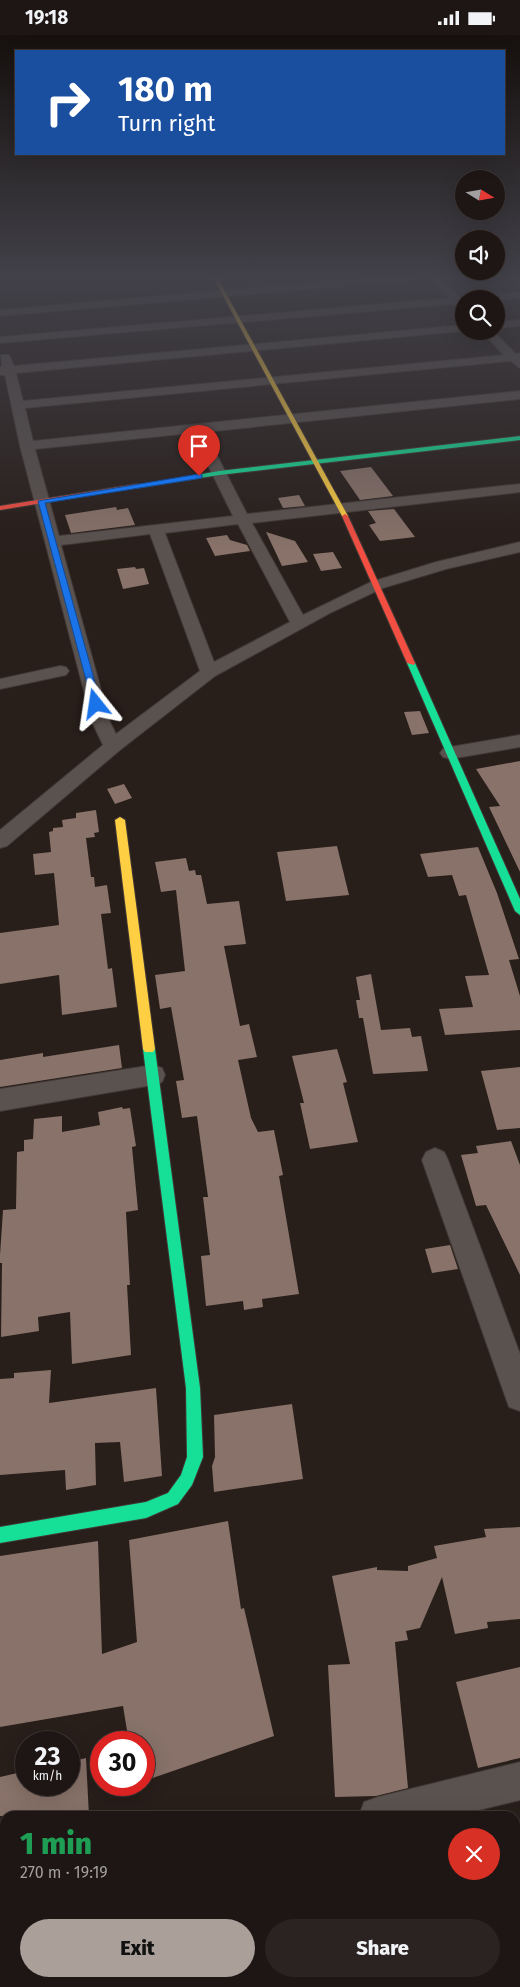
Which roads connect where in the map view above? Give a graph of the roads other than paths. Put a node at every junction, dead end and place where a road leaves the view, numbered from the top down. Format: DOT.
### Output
graph roads {
  1 [pos="25,368"];
  2 [pos="264,368"];
  3 [pos="416,368"];
  4 [pos="4,370"];
  5 [pos="271,381"];
  6 [pos="520,395"];
  7 [pos="17,405"];
  8 [pos="291,419"];
  9 [pos="197,429"];
  10 [pos="520,438"];
  11 [pos="27,446"];
  12 [pos="314,461"];
  13 [pos="219,473"];
  14 [pos="520,488"];
  15 [pos="42,501"];
  16 [pos="0,508"];
  17 [pos="340,508"];
  18 [pos="242,519"];
  19 [pos="156,529"];
  20 [pos="52,541"];
  21 [pos="520,547"];
  22 [pos="377,585"];
  23 [pos="299,623"];
  24 [pos="60,671"];
  25 [pos="209,672"];
  26 [pos="0,684"];
  27 [pos="520,741"];
  28 [pos="113,746"];
  29 [pos="450,753"];
  30 [pos="120,819"];
  31 [pos="1,836"];
  32 [pos="514,881"];
  33 [pos="520,911"];
  34 [pos="153,1075"];
  35 [pos="0,1100"];
  36 [pos="435,1160"];
  37 [pos="520,1397"];
  38 [pos="0,1535"];
  39 [pos="520,1781"];
  40 [pos="431,1809"];
  41 [pos="416,1811"];
  1 -- 4 [label="street"];
  2 -- 5 [label="street"];
  3 -- 5 [label="street"];
  4 -- 7 [label="street"];
  5 -- 7 [label="street"];
  5 -- 8 [label="street"];
  6 -- 8 [label="street"];
  7 -- 11 [label="street"];
  8 -- 9 [label="street"];
  8 -- 12 [label="street"];
  9 -- 11 [label="street"];
  9 -- 13 [label="street"];
  10 -- 12 [label="street"];
  11 -- 15 [label="street"];
  12 -- 13 [label="street"];
  12 -- 17 [label="street"];
  13 -- 15 [label="street"];
  13 -- 18 [label="street"];
  14 -- 17 [label="street"];
  15 -- 16 [label="street"];
  15 -- 20 [label="street"];
  17 -- 18 [label="street"];
  17 -- 22 [label="street"];
  18 -- 19 [label="street"];
  18 -- 23 [label="street"];
  19 -- 20 [label="street"];
  19 -- 25 [label="street"];
  20 -- 28 [label="street"];
  21 -- 22 [label="street"];
  22 -- 23 [label="street"];
  22 -- 29 [label="street"];
  23 -- 25 [label="street"];
  24 -- 26 [label="street"];
  25 -- 28 [label="street"];
  27 -- 29 [label="street"];
  28 -- 31 [label="street"];
  29 -- 32 [label="street"];
  30 -- 34 [label="street"];
  32 -- 33 [label="street"];
  34 -- 35 [label="street"];
  34 -- 38 [label="street"];
  36 -- 37 [label="street"];
  39 -- 40 [label="street"];
  40 -- 41 [label="street"];
}
